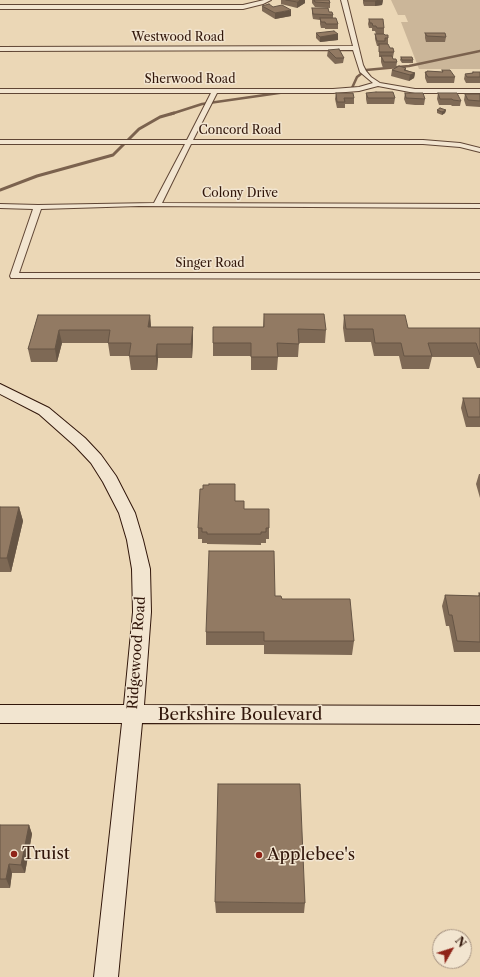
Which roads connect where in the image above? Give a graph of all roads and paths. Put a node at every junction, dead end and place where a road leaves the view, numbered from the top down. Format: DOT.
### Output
graph roads {
  1 [pos="268,0"];
  2 [pos="344,0"];
  3 [pos="0,7"];
  4 [pos="0,48"];
  5 [pos="356,48"];
  6 [pos="378,84"];
  7 [pos="0,91"];
  8 [pos="215,91"];
  9 [pos="480,91"];
  10 [pos="0,142"];
  11 [pos="190,142"];
  12 [pos="480,150"];
  13 [pos="0,206"];
  14 [pos="157,206"];
  15 [pos="480,206"];
  16 [pos="38,207"];
  17 [pos="480,276"];
  18 [pos="0,388"];
  19 [pos="0,714"];
  20 [pos="132,715"];
  21 [pos="480,715"];
  22 [pos="106,977"];
  1 -- 3 [label="street"];
  2 -- 5 [label="street"];
  4 -- 5 [label="street, Westwood Road"];
  5 -- 6 [label="street"];
  6 -- 8 [label="street, Sherwood Road"];
  6 -- 9 [label="street"];
  7 -- 8 [label="street, Sherwood Road"];
  8 -- 11 [label="street"];
  10 -- 11 [label="street, Concord Road"];
  11 -- 12 [label="street, Concord Road"];
  11 -- 14 [label="street"];
  13 -- 16 [label="street, Colony Drive"];
  14 -- 15 [label="street, Colony Drive"];
  14 -- 16 [label="street, Colony Drive"];
  16 -- 17 [label="street, Singer Road"];
  18 -- 20 [label="street, Ridgewood Road"];
  19 -- 20 [label="street, Berkshire Boulevard"];
  20 -- 21 [label="street, Berkshire Boulevard"];
  20 -- 22 [label="street, Ridgewood Road"];
}
